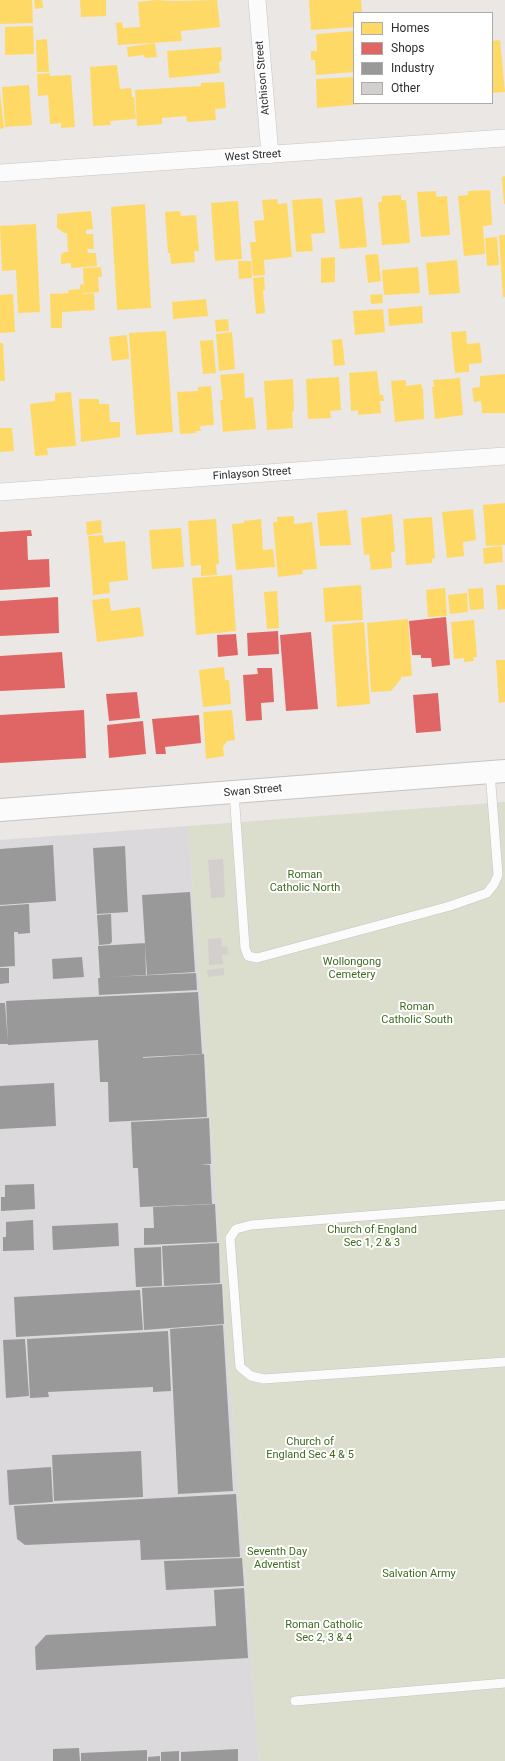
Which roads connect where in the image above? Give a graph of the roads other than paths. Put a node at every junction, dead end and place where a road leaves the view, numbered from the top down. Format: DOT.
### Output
graph roads {
  1 [pos="257,0"];
  2 [pos="505,138"];
  3 [pos="270,155"];
  4 [pos="0,173"];
  5 [pos="505,456"];
  6 [pos="0,492"];
  7 [pos="498,771"];
  8 [pos="234,792"];
  9 [pos="0,810"];
  10 [pos="505,1205"];
  11 [pos="505,1362"];
  12 [pos="505,1683"];
  13 [pos="295,1701"];
  1 -- 3 [label="street, Atchison Street"];
  2 -- 3 [label="street, West Street"];
  3 -- 4 [label="street, West Street"];
  5 -- 6 [label="street, Finlayson Street"];
  7 -- 8 [label="street, Swan Street"];
  7 -- 8 [label="lane"];
  8 -- 9 [label="street, Swan Street"];
  10 -- 11 [label="lane"];
  12 -- 13 [label="lane"];
}
